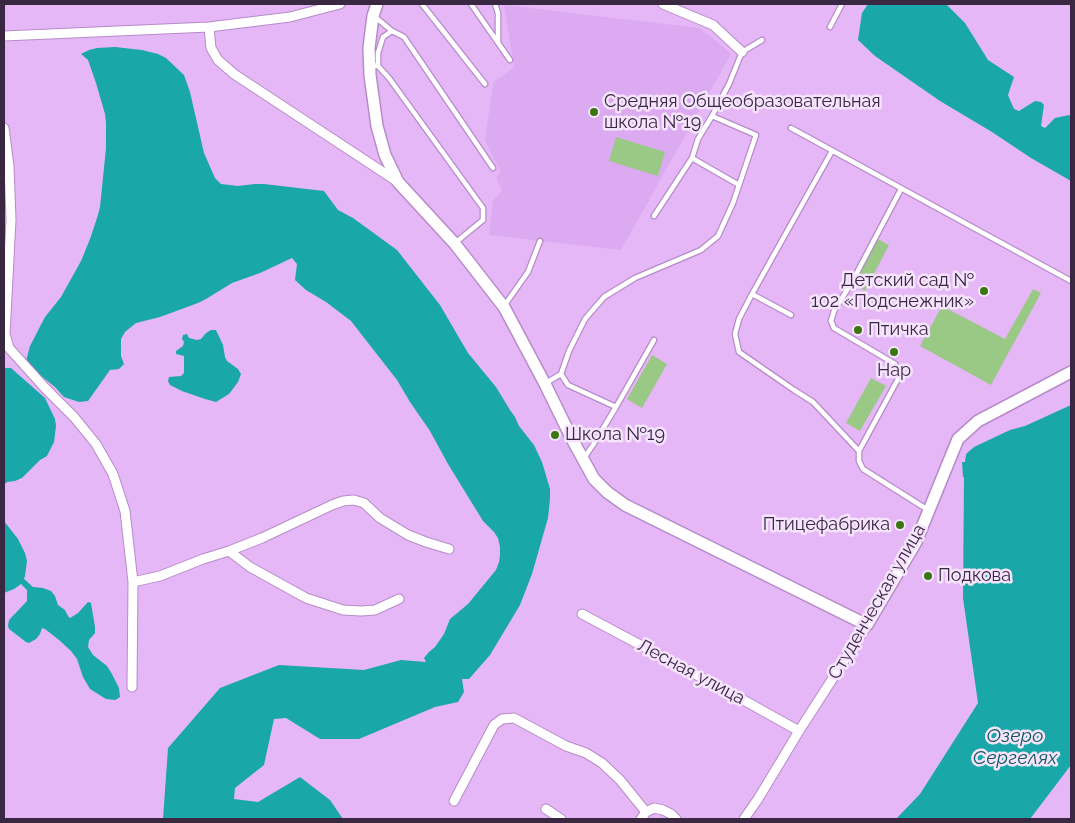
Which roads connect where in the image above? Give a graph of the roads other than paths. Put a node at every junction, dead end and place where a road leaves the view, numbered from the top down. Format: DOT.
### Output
graph roads {
  1 [pos="340,4"];
  2 [pos="377,4"];
  3 [pos="422,4"];
  4 [pos="471,4"];
  5 [pos="496,4"];
  6 [pos="663,4"];
  7 [pos="842,4"];
  8 [pos="322,6"];
  9 [pos="373,16"];
  10 [pos="208,27"];
  11 [pos="830,27"];
  12 [pos="392,31"];
  13 [pos="4,36"];
  14 [pos="762,40"];
  15 [pos="498,42"];
  16 [pos="742,52"];
  17 [pos="510,60"];
  18 [pos="374,65"];
  19 [pos="485,84"];
  20 [pos="712,116"];
  21 [pos="4,128"];
  22 [pos="790,128"];
  23 [pos="832,151"];
  24 [pos="692,158"];
  25 [pos="493,168"];
  26 [pos="398,182"];
  27 [pos="739,185"];
  28 [pos="901,189"];
  29 [pos="654,216"];
  30 [pos="540,241"];
  31 [pos="454,244"];
  32 [pos="1071,281"];
  33 [pos="752,294"];
  34 [pos="504,307"];
  35 [pos="791,315"];
  36 [pos="654,340"];
  37 [pos="1071,372"];
  38 [pos="561,374"];
  39 [pos="545,384"];
  40 [pos="616,407"];
  41 [pos="859,451"];
  42 [pos="583,459"];
  43 [pos="929,511"];
  44 [pos="448,549"];
  45 [pos="229,551"];
  46 [pos="133,582"];
  47 [pos="399,599"];
  48 [pos="582,614"];
  49 [pos="867,625"];
  50 [pos="132,688"];
  51 [pos="799,731"];
  52 [pos="454,801"];
  53 [pos="546,809"];
  54 [pos="643,815"];
  55 [pos="561,819"];
  56 [pos="676,819"];
  57 [pos="744,819"];
  1 -- 8 [label="street"];
  2 -- 9 [label="street"];
  3 -- 19 [label="lane"];
  4 -- 15 [label="lane"];
  5 -- 15 [label="lane"];
  6 -- 16 [label="street"];
  7 -- 11 [label="lane"];
  8 -- 10 [label="street"];
  9 -- 12 [label="lane"];
  9 -- 18 [label="street"];
  10 -- 13 [label="street"];
  10 -- 26 [label="street"];
  12 -- 18 [label="lane"];
  12 -- 25 [label="lane"];
  14 -- 16 [label="lane"];
  15 -- 17 [label="lane"];
  16 -- 20 [label="lane"];
  18 -- 26 [label="street"];
  18 -- 31 [label="lane"];
  20 -- 24 [label="lane"];
  20 -- 27 [label="lane"];
  21 -- 46 [label="street"];
  22 -- 23 [label="lane"];
  23 -- 28 [label="lane"];
  23 -- 33 [label="lane"];
  24 -- 27 [label="lane"];
  24 -- 29 [label="lane"];
  26 -- 31 [label="street"];
  27 -- 38 [label="lane"];
  28 -- 32 [label="lane"];
  28 -- 41 [label="lane"];
  30 -- 34 [label="lane"];
  31 -- 34 [label="street"];
  33 -- 35 [label="lane"];
  33 -- 41 [label="lane"];
  34 -- 39 [label="street"];
  36 -- 40 [label="lane"];
  37 -- 43 [label="street, Студенческая улица"];
  38 -- 39 [label="lane"];
  38 -- 40 [label="lane"];
  39 -- 42 [label="street"];
  40 -- 42 [label="lane"];
  41 -- 43 [label="lane"];
  42 -- 49 [label="street"];
  43 -- 49 [label="street, Студенческая улица"];
  44 -- 45 [label="street"];
  45 -- 46 [label="street"];
  45 -- 47 [label="street"];
  46 -- 50 [label="street"];
  48 -- 51 [label="street, Лесная улица"];
  49 -- 51 [label="street, Студенческая улица"];
  51 -- 57 [label="street, Студенческая улица"];
  52 -- 54 [label="street"];
  53 -- 55 [label="street"];
  54 -- 56 [label="street"];
}
